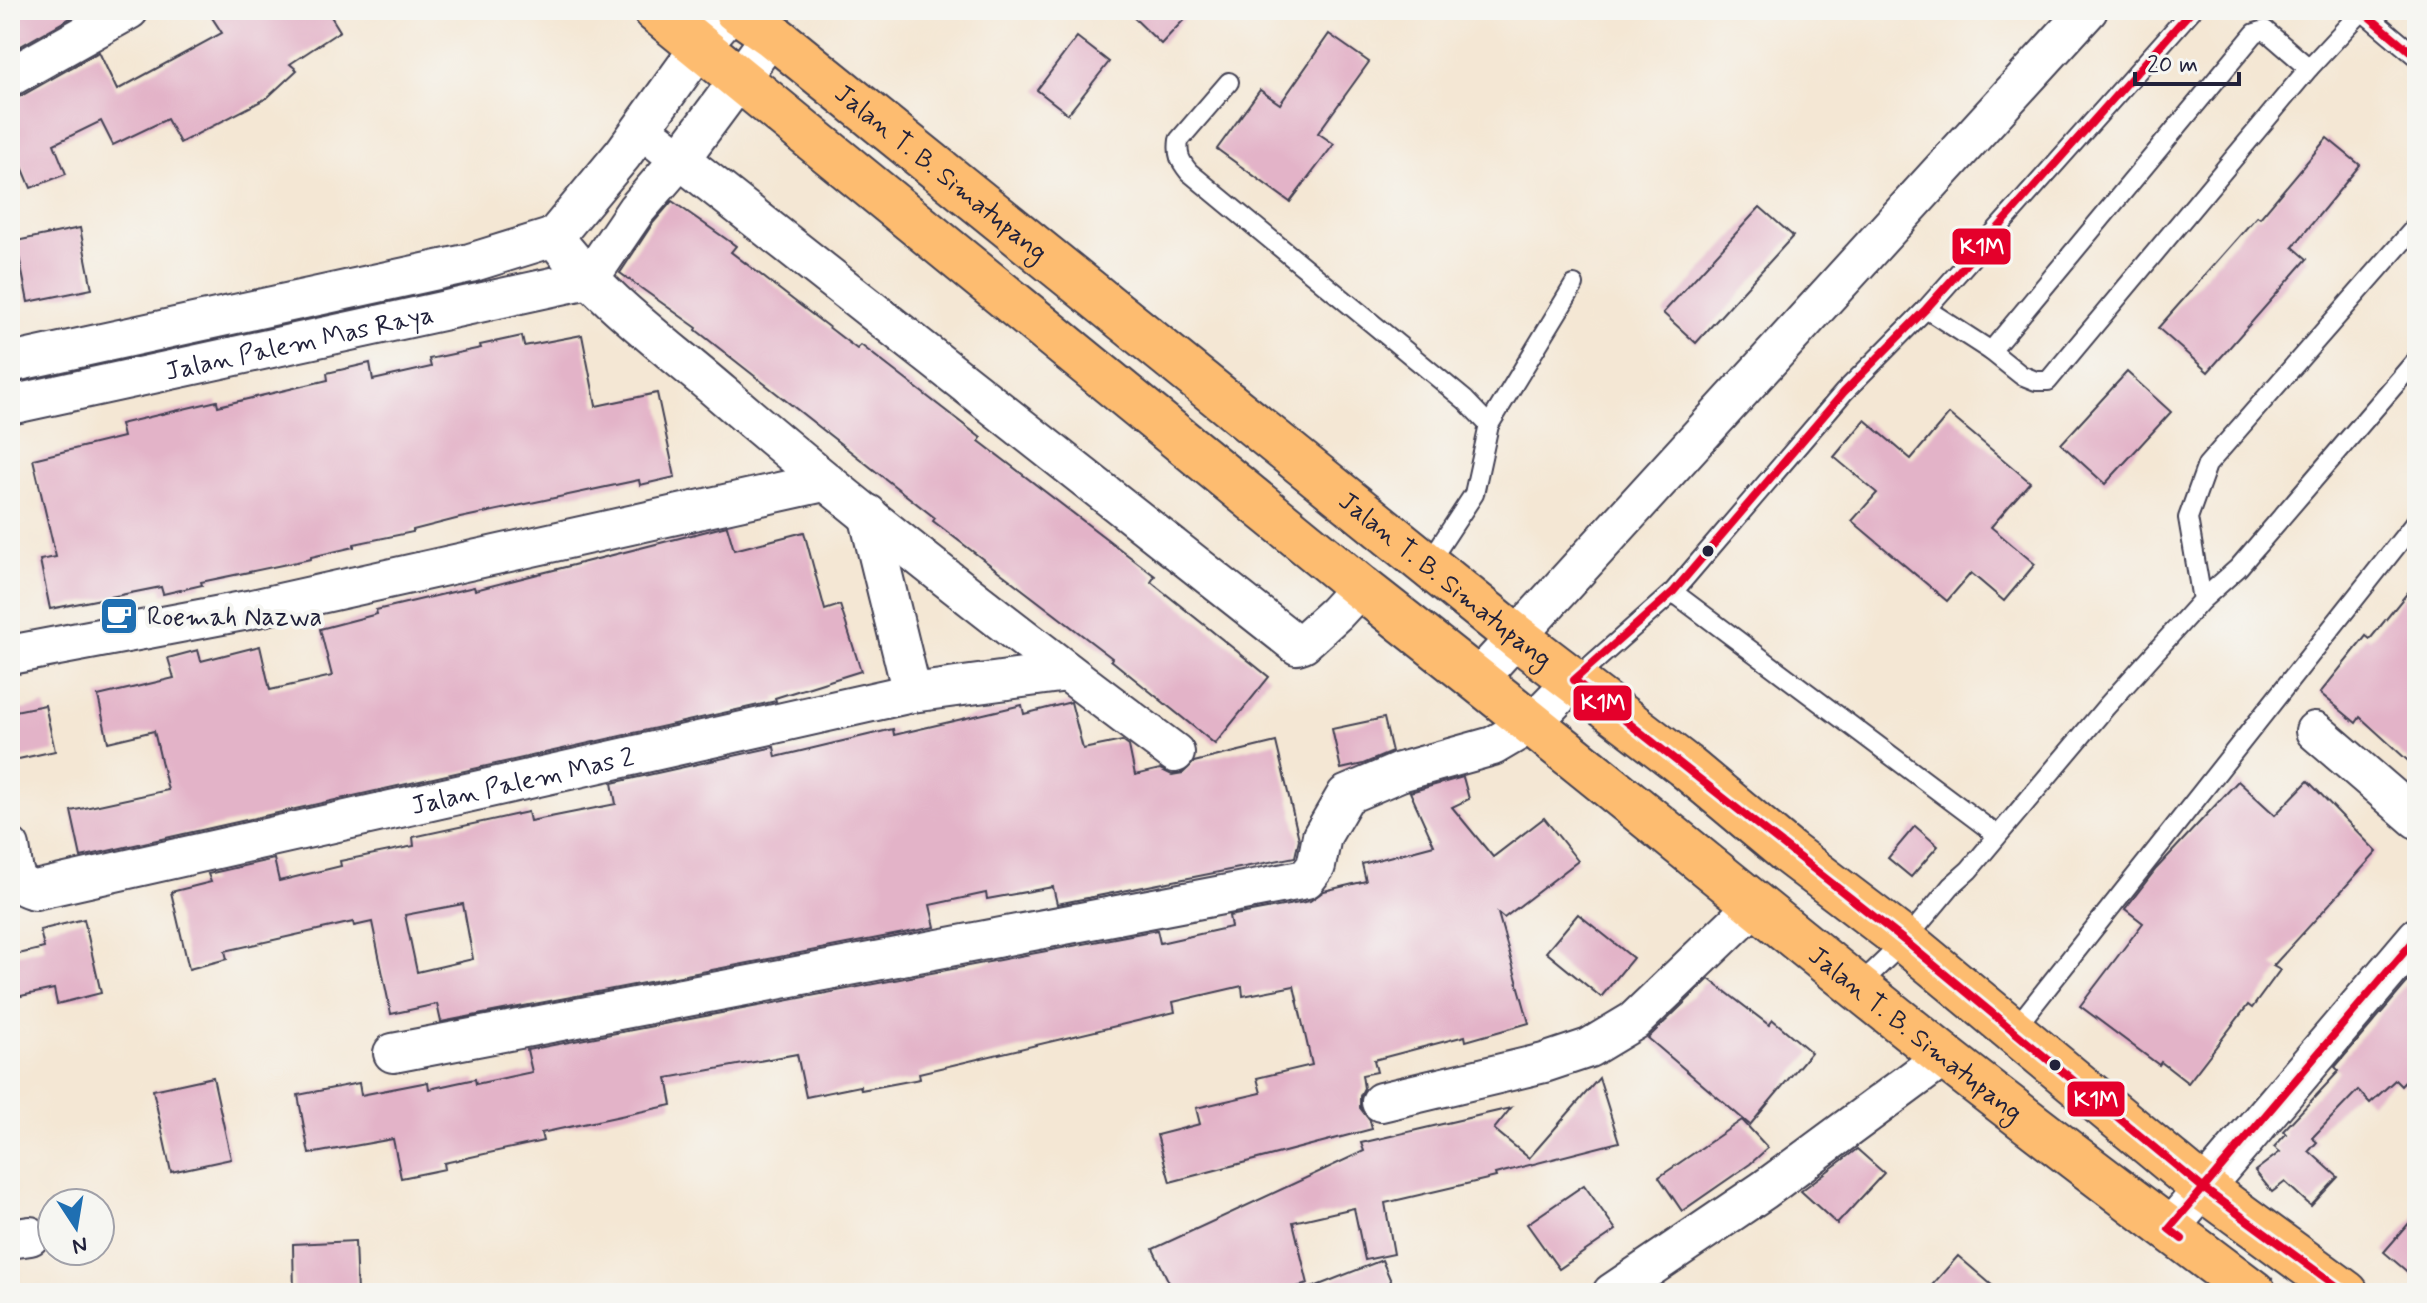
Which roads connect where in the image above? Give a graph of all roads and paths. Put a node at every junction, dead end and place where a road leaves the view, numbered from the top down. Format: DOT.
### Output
graph roads {
  1 [pos="129,10"];
  2 [pos="655,10"];
  3 [pos="734,10"];
  4 [pos="2088,10"];
  5 [pos="2192,10"];
  6 [pos="2361,10"];
  7 [pos="772,35"];
  8 [pos="700,47"];
  9 [pos="2417,57"];
  10 [pos="2309,68"];
  11 [pos="10,77"];
  12 [pos="738,78"];
  13 [pos="1229,82"];
  14 [pos="642,129"];
  15 [pos="680,159"];
  16 [pos="2417,225"];
  17 [pos="554,237"];
  18 [pos="589,279"];
  19 [pos="1574,285"];
  20 [pos="1926,309"];
  21 [pos="1991,351"];
  22 [pos="2417,359"];
  23 [pos="10,363"];
  24 [pos="10,405"];
  25 [pos="1489,425"];
  26 [pos="824,482"];
  27 [pos="868,514"];
  28 [pos="2417,520"];
  29 [pos="1428,564"];
  30 [pos="1360,587"];
  31 [pos="1673,592"];
  32 [pos="2202,600"];
  33 [pos="1518,638"];
  34 [pos="10,655"];
  35 [pos="1067,672"];
  36 [pos="1478,679"];
  37 [pos="1574,680"];
  38 [pos="912,693"];
  39 [pos="1532,723"];
  40 [pos="2315,731"];
  41 [pos="1175,753"];
  42 [pos="2417,819"];
  43 [pos="1997,835"];
  44 [pos="10,847"];
  45 [pos="1755,905"];
  46 [pos="2417,937"];
  47 [pos="1905,941"];
  48 [pos="1857,987"];
  49 [pos="2013,1031"];
  50 [pos="393,1053"];
  51 [pos="1944,1057"];
  52 [pos="1381,1102"];
  53 [pos="2203,1188"];
  54 [pos="2169,1229"];
  55 [pos="1612,1293"];
  56 [pos="2254,1293"];
  57 [pos="2346,1293"];
  1 -- 11 [label="street"];
  2 -- 8 [label="main road, Jalan T. B. Simatupang"];
  3 -- 7 [label="main road, Jalan T. B. Simatupang"];
  3 -- 8 [label="street"];
  4 -- 33 [label="street"];
  5 -- 20 [label="lane"];
  6 -- 9 [label="lane"];
  6 -- 10 [label="lane"];
  7 -- 12 [label="street"];
  7 -- 29 [label="main road, Jalan T. B. Simatupang"];
  8 -- 12 [label="main road, Jalan T. B. Simatupang"];
  8 -- 14 [label="street"];
  10 -- 21 [label="lane"];
  10 -- 21 [label="lane"];
  12 -- 15 [label="street"];
  12 -- 30 [label="main road, Jalan T. B. Simatupang"];
  13 -- 25 [label="lane"];
  14 -- 15 [label="street"];
  14 -- 17 [label="street"];
  15 -- 18 [label="street"];
  15 -- 30 [label="street"];
  16 -- 32 [label="lane"];
  17 -- 18 [label="street"];
  17 -- 23 [label="street, Jalan Palem Mas Raya"];
  18 -- 24 [label="street, Jalan Palem Mas Raya"];
  18 -- 26 [label="street"];
  19 -- 25 [label="lane"];
  20 -- 21 [label="lane"];
  20 -- 31 [label="lane"];
  22 -- 32 [label="lane"];
  25 -- 29 [label="lane"];
  26 -- 27 [label="street"];
  26 -- 34 [label="street"];
  27 -- 35 [label="street"];
  27 -- 38 [label="street"];
  28 -- 49 [label="lane"];
  29 -- 33 [label="main road, Jalan T. B. Simatupang"];
  30 -- 36 [label="main road, Jalan T. B. Simatupang"];
  31 -- 37 [label="lane"];
  31 -- 43 [label="lane"];
  32 -- 43 [label="lane"];
  33 -- 36 [label="street"];
  33 -- 37 [label="main road, Jalan T. B. Simatupang"];
  35 -- 38 [label="street, Jalan Palem Mas 2"];
  35 -- 41 [label="street"];
  36 -- 39 [label="main road, Jalan T. B. Simatupang"];
  37 -- 39 [label="street"];
  37 -- 47 [label="main road, Jalan T. B. Simatupang"];
  38 -- 44 [label="street, Jalan Palem Mas 2"];
  39 -- 45 [label="main road, Jalan T. B. Simatupang"];
  39 -- 50 [label="street"];
  40 -- 42 [label="street"];
  43 -- 47 [label="lane"];
  45 -- 48 [label="main road, Jalan T. B. Simatupang"];
  45 -- 52 [label="street"];
  46 -- 53 [label="street"];
  47 -- 48 [label="lane"];
  47 -- 49 [label="main road, Jalan T. B. Simatupang"];
  48 -- 51 [label="main road, Jalan T. B. Simatupang"];
  49 -- 53 [label="main road, Jalan T. B. Simatupang"];
  51 -- 54 [label="main road, Jalan T. B. Simatupang"];
  51 -- 55 [label="street"];
  53 -- 54 [label="street"];
  53 -- 57 [label="main road, Jalan T. B. Simatupang"];
  54 -- 56 [label="main road, Jalan T. B. Simatupang"];
}
